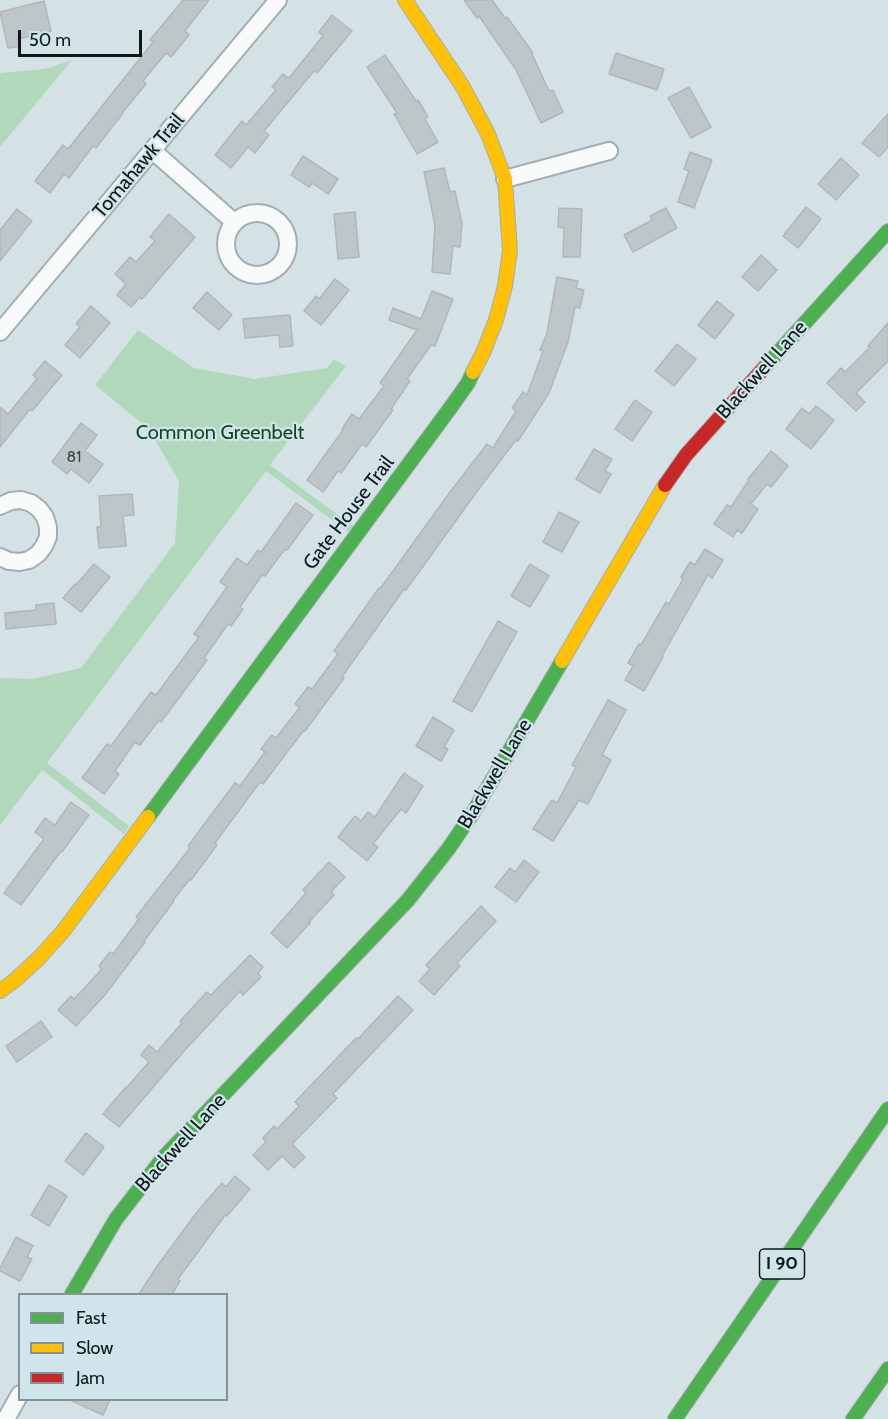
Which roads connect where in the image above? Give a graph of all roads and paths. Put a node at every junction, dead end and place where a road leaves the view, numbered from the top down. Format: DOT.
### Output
graph roads {
  1 [pos="278,0"];
  2 [pos="405,0"];
  3 [pos="152,150"];
  4 [pos="609,151"];
  5 [pos="505,179"];
  6 [pos="234,222"];
  7 [pos="888,231"];
  8 [pos="0,332"];
  9 [pos="0,506"];
  10 [pos="0,557"];
  11 [pos="0,991"];
  12 [pos="888,1109"];
  13 [pos="73,1293"];
  14 [pos="888,1369"];
  15 [pos="18,1398"];
  16 [pos="6,1419"];
  17 [pos="675,1419"];
  18 [pos="853,1419"];
  1 -- 3 [label="street, Tomahawk Trail"];
  2 -- 5 [label="main road, Gate House Trail"];
  3 -- 6 [label="street"];
  3 -- 8 [label="street, Tomahawk Trail"];
  4 -- 5 [label="street"];
  5 -- 11 [label="main road, Gate House Trail"];
  7 -- 13 [label="main road, Blackwell Lane"];
  9 -- 10 [label="street"];
  12 -- 17 [label="main road, I 90"];
  14 -- 18 [label="main road"];
  15 -- 16 [label="street"];
}
